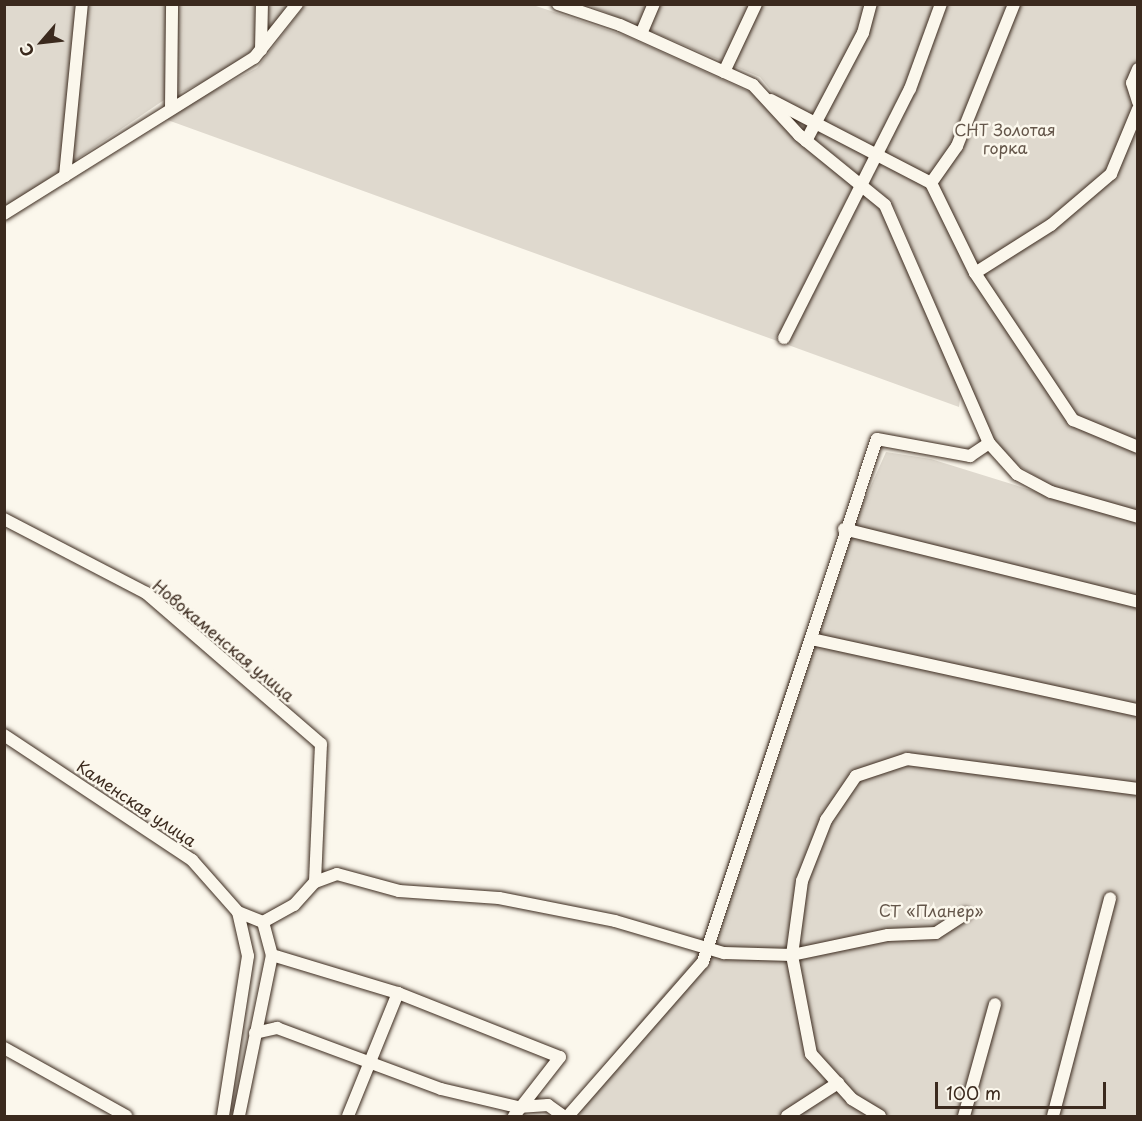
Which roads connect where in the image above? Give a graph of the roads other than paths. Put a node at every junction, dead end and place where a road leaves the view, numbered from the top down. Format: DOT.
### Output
graph roads {
  1 [pos="82,4"];
  2 [pos="172,4"];
  3 [pos="262,4"];
  4 [pos="297,4"];
  5 [pos="558,4"];
  6 [pos="654,4"];
  7 [pos="756,4"];
  8 [pos="871,4"];
  9 [pos="941,4"];
  10 [pos="1014,4"];
  11 [pos="641,34"];
  12 [pos="261,50"];
  13 [pos="1137,69"];
  14 [pos="724,72"];
  15 [pos="764,97"];
  16 [pos="1137,102"];
  17 [pos="171,107"];
  18 [pos="1137,109"];
  19 [pos="815,123"];
  20 [pos="806,141"];
  21 [pos="874,153"];
  22 [pos="64,176"];
  23 [pos="931,183"];
  24 [pos="859,184"];
  25 [pos="4,214"];
  26 [pos="975,273"];
  27 [pos="784,338"];
  28 [pos="989,443"];
  29 [pos="1137,447"];
  30 [pos="1137,517"];
  31 [pos="4,519"];
  32 [pos="844,529"];
  33 [pos="1137,602"];
  34 [pos="811,639"];
  35 [pos="1137,710"];
  36 [pos="4,735"];
  37 [pos="1137,789"];
  38 [pos="315,882"];
  39 [pos="1110,898"];
  40 [pos="238,912"];
  41 [pos="965,914"];
  42 [pos="263,922"];
  43 [pos="705,946"];
  44 [pos="272,955"];
  45 [pos="792,955"];
  46 [pos="398,993"];
  47 [pos="995,1004"];
  48 [pos="255,1033"];
  49 [pos="4,1048"];
  50 [pos="370,1060"];
  51 [pos="838,1083"];
  52 [pos="516,1112"];
  53 [pos="126,1116"];
  54 [pos="223,1116"];
  55 [pos="238,1116"];
  56 [pos="348,1116"];
  57 [pos="566,1116"];
  58 [pos="787,1116"];
  59 [pos="880,1116"];
  60 [pos="964,1116"];
  61 [pos="1053,1116"];
  1 -- 22 [label="street"];
  2 -- 17 [label="street"];
  3 -- 12 [label="street"];
  4 -- 12 [label="street"];
  5 -- 11 [label="street"];
  6 -- 11 [label="street"];
  7 -- 14 [label="street"];
  8 -- 19 [label="street"];
  9 -- 21 [label="street"];
  10 -- 23 [label="street"];
  11 -- 14 [label="street"];
  12 -- 17 [label="street"];
  13 -- 16 [label="street"];
  14 -- 15 [label="street"];
  15 -- 19 [label="street"];
  15 -- 20 [label="street"];
  17 -- 22 [label="street"];
  18 -- 26 [label="street"];
  19 -- 20 [label="street"];
  19 -- 21 [label="street"];
  20 -- 24 [label="street"];
  21 -- 23 [label="street"];
  21 -- 24 [label="street"];
  22 -- 25 [label="street"];
  23 -- 26 [label="street"];
  24 -- 27 [label="street"];
  24 -- 28 [label="street"];
  26 -- 29 [label="street"];
  28 -- 30 [label="street"];
  28 -- 32 [label="street"];
  31 -- 38 [label="street, Новокаменская улица"];
  32 -- 33 [label="street"];
  32 -- 34 [label="street"];
  34 -- 35 [label="street"];
  34 -- 43 [label="street"];
  36 -- 40 [label="street, Каменская улица"];
  37 -- 45 [label="street"];
  38 -- 42 [label="street"];
  38 -- 43 [label="street"];
  39 -- 61 [label="street"];
  40 -- 42 [label="street"];
  40 -- 54 [label="street"];
  41 -- 45 [label="street"];
  42 -- 44 [label="street"];
  43 -- 45 [label="street"];
  43 -- 57 [label="street"];
  44 -- 46 [label="street"];
  44 -- 48 [label="street"];
  45 -- 51 [label="street"];
  46 -- 50 [label="street"];
  46 -- 52 [label="street"];
  47 -- 60 [label="street"];
  48 -- 50 [label="street"];
  48 -- 55 [label="street"];
  49 -- 53 [label="street"];
  50 -- 52 [label="street"];
  50 -- 56 [label="street"];
  51 -- 58 [label="street"];
  51 -- 59 [label="street"];
  52 -- 57 [label="street"];
}
